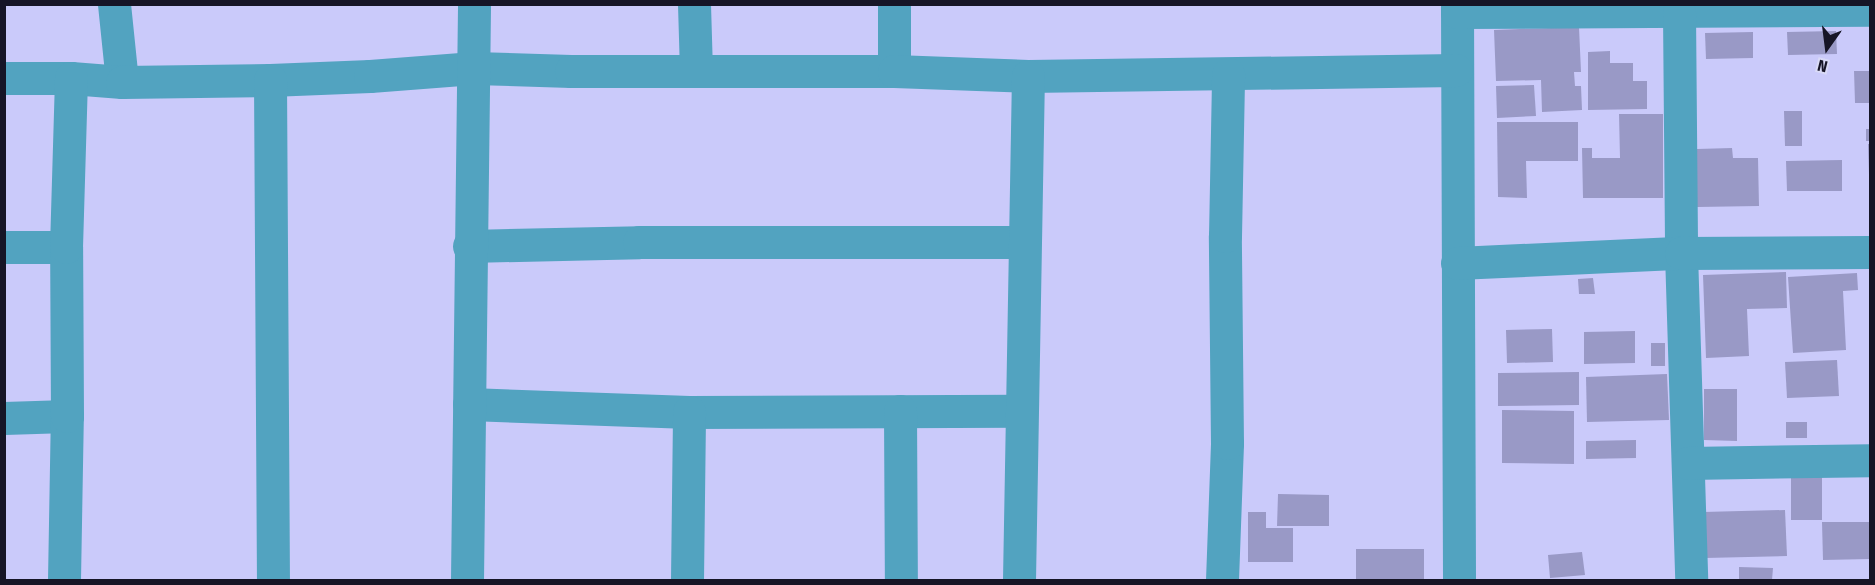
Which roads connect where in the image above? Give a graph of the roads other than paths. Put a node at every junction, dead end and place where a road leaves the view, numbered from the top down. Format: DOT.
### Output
graph roads {
  1 [pos="114,4"];
  2 [pos="474,4"];
  3 [pos="694,4"];
  4 [pos="894,4"];
  5 [pos="1457,8"];
  6 [pos="1870,10"];
  7 [pos="1679,12"];
  8 [pos="474,68"];
  9 [pos="696,70"];
  10 [pos="1456,70"];
  11 [pos="894,71"];
  12 [pos="1228,74"];
  13 [pos="1028,76"];
  14 [pos="4,78"];
  15 [pos="71,78"];
  16 [pos="270,80"];
  17 [pos="122,82"];
  18 [pos="1023,242"];
  19 [pos="469,246"];
  20 [pos="4,247"];
  21 [pos="66,247"];
  22 [pos="1870,252"];
  23 [pos="1681,253"];
  24 [pos="1457,263"];
  25 [pos="469,404"];
  26 [pos="900,411"];
  27 [pos="1021,411"];
  28 [pos="689,412"];
  29 [pos="67,416"];
  30 [pos="4,418"];
  31 [pos="1870,460"];
  32 [pos="1688,463"];
  33 [pos="64,580"];
  34 [pos="273,580"];
  35 [pos="467,580"];
  36 [pos="687,580"];
  37 [pos="902,580"];
  38 [pos="1018,580"];
  39 [pos="1222,580"];
  40 [pos="1459,580"];
  41 [pos="1690,580"];
  1 -- 17 [label="street"];
  2 -- 8 [label="street"];
  3 -- 9 [label="street"];
  4 -- 11 [label="street"];
  5 -- 7 [label="street"];
  5 -- 10 [label="street"];
  6 -- 7 [label="street"];
  7 -- 23 [label="street"];
  8 -- 9 [label="street"];
  8 -- 16 [label="street"];
  8 -- 19 [label="street"];
  9 -- 11 [label="street"];
  10 -- 12 [label="street"];
  10 -- 24 [label="street"];
  11 -- 13 [label="street"];
  12 -- 13 [label="street"];
  12 -- 39 [label="street"];
  13 -- 18 [label="street"];
  14 -- 15 [label="street"];
  15 -- 17 [label="street"];
  15 -- 21 [label="street"];
  16 -- 17 [label="street"];
  16 -- 34 [label="street"];
  18 -- 19 [label="street"];
  18 -- 27 [label="street"];
  19 -- 25 [label="street"];
  20 -- 21 [label="street"];
  21 -- 29 [label="street"];
  22 -- 23 [label="street"];
  23 -- 24 [label="street"];
  23 -- 32 [label="street"];
  24 -- 40 [label="street"];
  25 -- 28 [label="street"];
  25 -- 35 [label="street"];
  26 -- 27 [label="street"];
  26 -- 28 [label="street"];
  26 -- 37 [label="street"];
  27 -- 38 [label="street"];
  28 -- 36 [label="street"];
  29 -- 30 [label="street"];
  29 -- 33 [label="street"];
  31 -- 32 [label="street"];
  32 -- 41 [label="street"];
}
